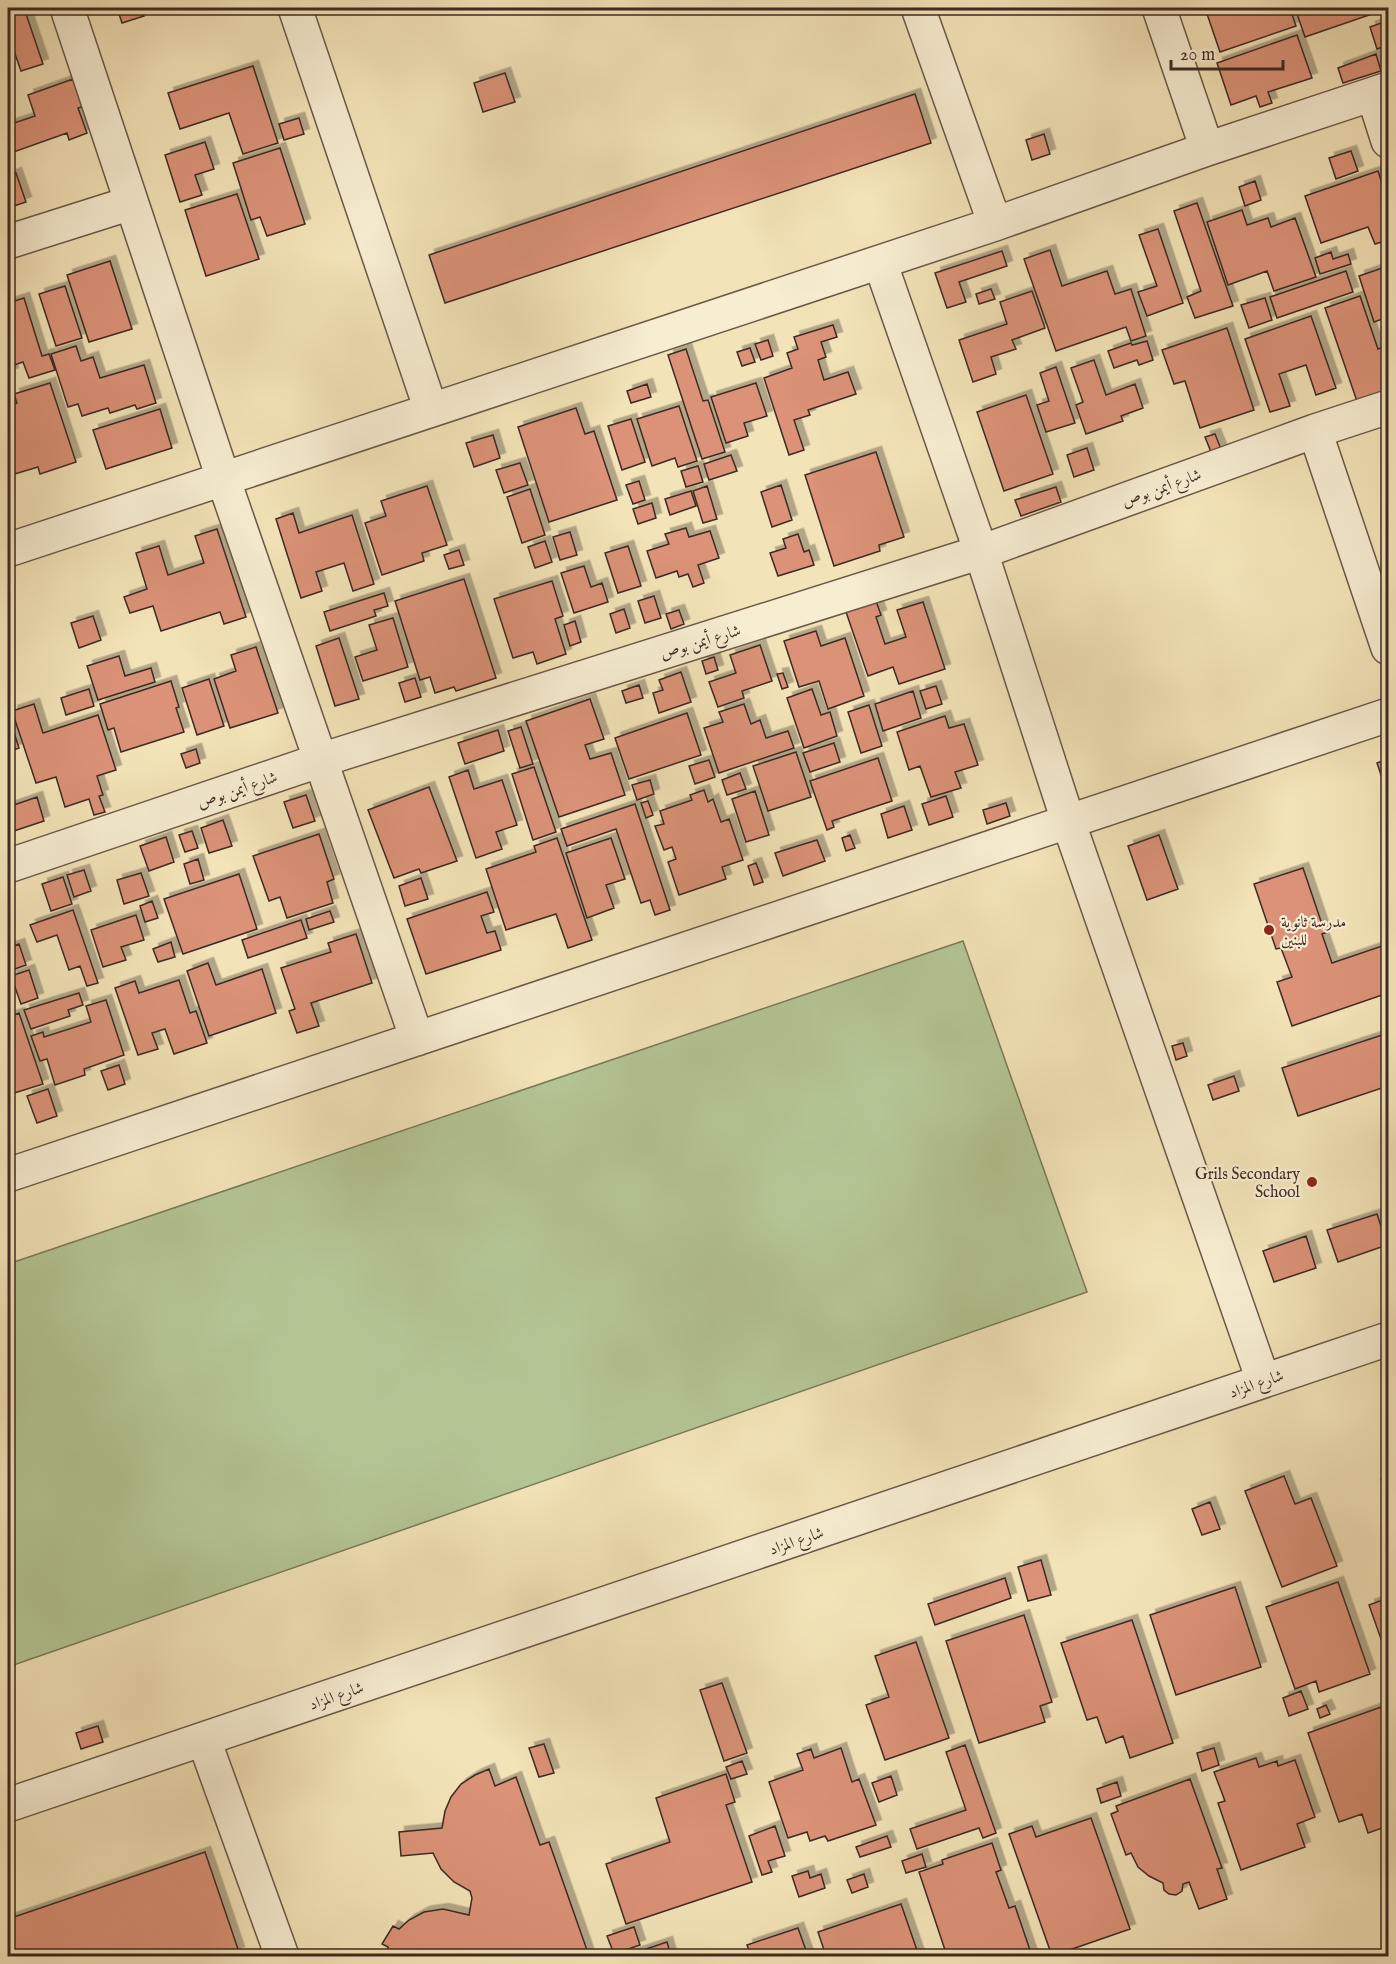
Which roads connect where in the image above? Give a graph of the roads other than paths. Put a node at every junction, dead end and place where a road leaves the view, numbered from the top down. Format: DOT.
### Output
graph roads {
  1 [pos="67,8"];
  2 [pos="295,8"];
  3 [pos="918,8"];
  4 [pos="1159,8"];
  5 [pos="1381,92"];
  6 [pos="1389,141"];
  7 [pos="1207,149"];
  8 [pos="131,203"];
  9 [pos="995,224"];
  10 [pos="8,242"];
  11 [pos="880,262"];
  12 [pos="1389,407"];
  13 [pos="431,410"];
  14 [pos="1316,431"];
  15 [pos="223,478"];
  16 [pos="8,550"];
  17 [pos="981,552"];
  18 [pos="1389,648"];
  19 [pos="1389,715"];
  20 [pos="321,760"];
  21 [pos="1068,821"];
  22 [pos="8,866"];
  23 [pos="417,1039"];
  24 [pos="8,1175"];
  25 [pos="1389,1339"];
  26 [pos="1263,1380"];
  27 [pos="204,1740"];
  28 [pos="8,1805"];
  29 [pos="282,1956"];
  1 -- 8 [label="street"];
  2 -- 13 [label="street"];
  3 -- 9 [label="street"];
  4 -- 7 [label="street"];
  5 -- 6 [label="street"];
  5 -- 7 [label="street"];
  7 -- 9 [label="street"];
  8 -- 10 [label="street"];
  8 -- 15 [label="street"];
  9 -- 11 [label="street"];
  11 -- 13 [label="street"];
  11 -- 17 [label="street"];
  12 -- 14 [label="street, شارع أيمن بوص"];
  13 -- 15 [label="street"];
  14 -- 17 [label="street, شارع أيمن بوص"];
  14 -- 18 [label="street"];
  15 -- 16 [label="street"];
  15 -- 20 [label="street"];
  17 -- 20 [label="street, شارع أيمن بوص"];
  17 -- 21 [label="street"];
  19 -- 21 [label="street"];
  20 -- 22 [label="street, شارع أيمن بوص"];
  20 -- 23 [label="street"];
  21 -- 23 [label="street"];
  21 -- 26 [label="street"];
  23 -- 24 [label="street"];
  25 -- 26 [label="street, شارع المزاد"];
  26 -- 27 [label="street, شارع المزاد"];
  27 -- 28 [label="street, شارع المزاد"];
  27 -- 29 [label="street"];
}
